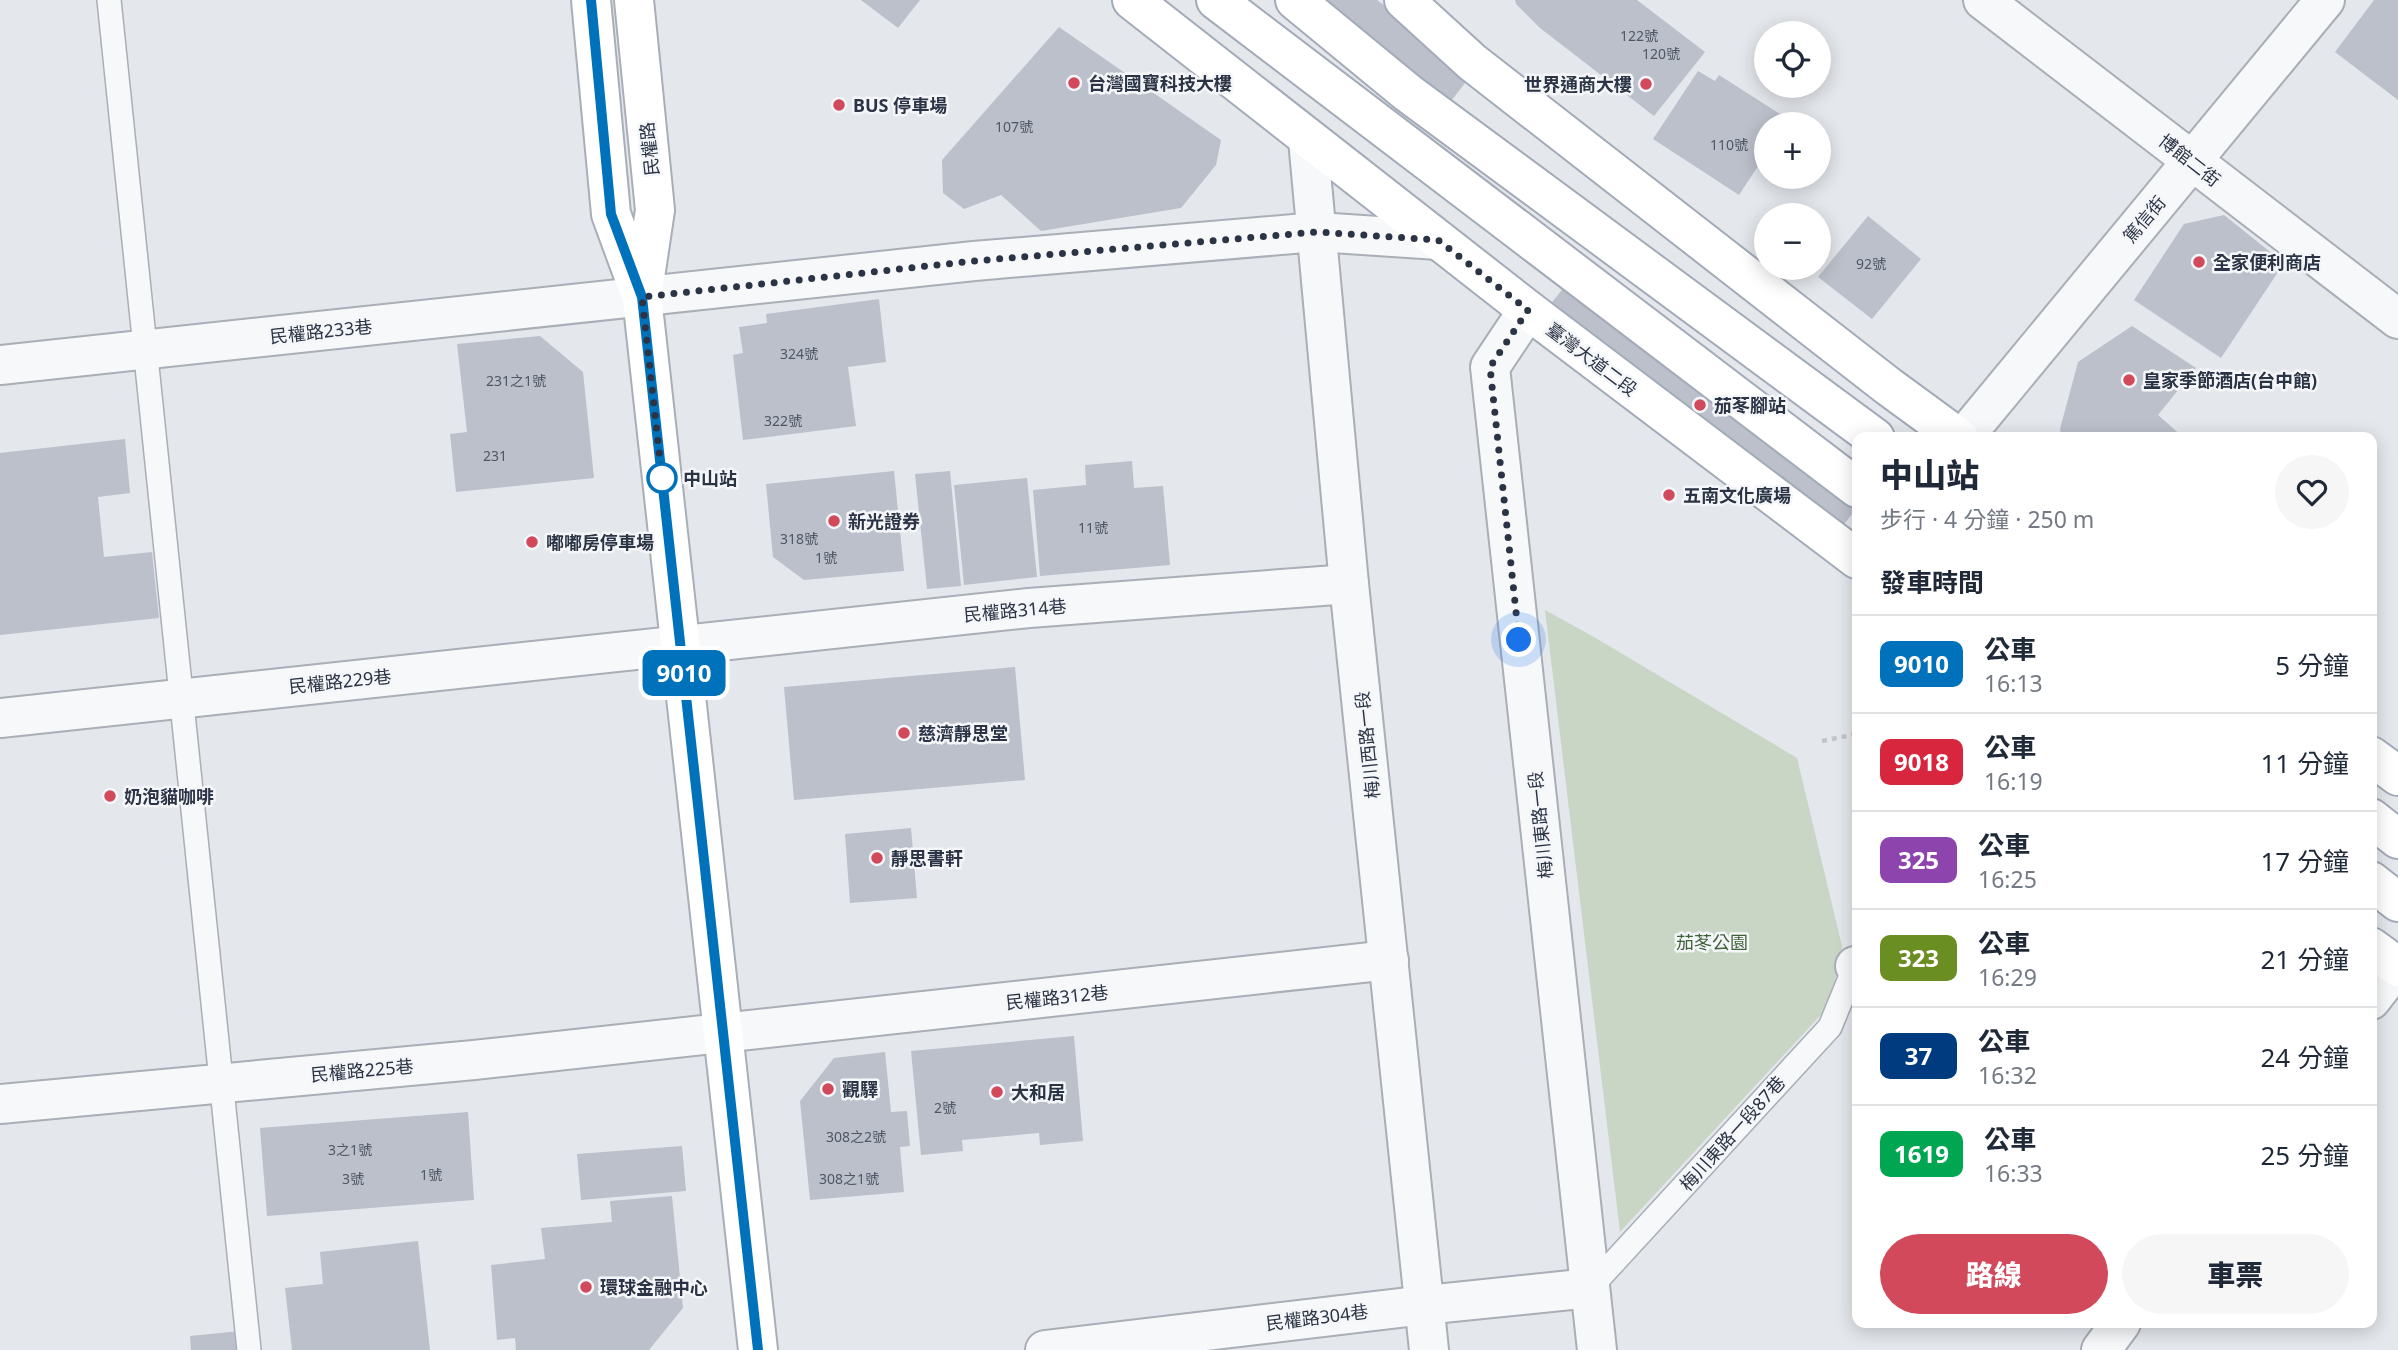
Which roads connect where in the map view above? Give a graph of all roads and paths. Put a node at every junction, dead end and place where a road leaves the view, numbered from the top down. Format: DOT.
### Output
graph roads {
  1 [pos="109,0"];
  2 [pos="591,0"];
  3 [pos="634,0"];
  4 [pos="1132,0"];
  5 [pos="1216,0"];
  6 [pos="1295,0"];
  7 [pos="1983,0"];
  8 [pos="2325,0"];
  9 [pos="1412,2"];
  10 [pos="1308,139"];
  11 [pos="2192,161"];
  12 [pos="1317,232"];
  13 [pos="1438,240"];
  14 [pos="642,297"];
  15 [pos="1528,310"];
  16 [pos="2398,319"];
  17 [pos="145,350"];
  18 [pos="0,365"];
  19 [pos="1867,432"];
  20 [pos="1953,432"];
  21 [pos="1966,432"];
  22 [pos="1852,484"];
  23 [pos="1852,555"];
  24 [pos="1349,584"];
  25 [pos="681,646"];
  26 [pos="181,699"];
  27 [pos="0,718"];
  28 [pos="1852,735"];
  29 [pos="1822,741"];
  30 [pos="2377,760"];
  31 [pos="2398,776"];
  32 [pos="2377,823"];
  33 [pos="2398,839"];
  34 [pos="2377,886"];
  35 [pos="2398,902"];
  36 [pos="1390,960"];
  37 [pos="2391,961"];
  38 [pos="1852,975"];
  39 [pos="2377,988"];
  40 [pos="724,1032"];
  41 [pos="219,1083"];
  42 [pos="0,1104"];
  43 [pos="1590,1288"];
  44 [pos="1424,1305"];
  45 [pos="2118,1328"];
  46 [pos="249,1350"];
  47 [pos="758,1350"];
  48 [pos="1045,1350"];
  49 [pos="1429,1350"];
  50 [pos="1597,1350"];
  51 [pos="2101,1350"];
  1 -- 17 [label="lane"];
  2 -- 14 [label="main road, 民權路"];
  3 -- 14 [label="main road, 民權路"];
  4 -- 10 [label="main road, 臺灣大道二段"];
  5 -- 22 [label="main road"];
  6 -- 19 [label="main road"];
  7 -- 11 [label="street, 博館二街"];
  8 -- 11 [label="street, 篤信街"];
  9 -- 20 [label="main road"];
  10 -- 12 [label="street, 梅川西路一段"];
  10 -- 13 [label="main road, 臺灣大道二段"];
  11 -- 16 [label="street, 博館二街"];
  11 -- 21 [label="street, 篤信街"];
  12 -- 13 [label="street, 民權路233巷"];
  12 -- 14 [label="street, 民權路233巷"];
  12 -- 24 [label="street, 梅川西路一段"];
  13 -- 15 [label="main road, 臺灣大道二段"];
  14 -- 17 [label="street, 民權路233巷"];
  14 -- 25 [label="main road, 民權路"];
  15 -- 23 [label="main road, 臺灣大道二段"];
  15 -- 43 [label="street, 梅川東路一段"];
  17 -- 18 [label="street, 民權路233巷"];
  17 -- 26 [label="lane"];
  24 -- 25 [label="street, 民權路314巷"];
  24 -- 36 [label="street, 梅川西路一段"];
  25 -- 26 [label="street, 民權路229巷"];
  25 -- 40 [label="main road, 民權路"];
  26 -- 27 [label="street, 民權路229巷"];
  26 -- 41 [label="lane"];
  28 -- 29 [label="path"];
  30 -- 31 [label="main road"];
  32 -- 33 [label="main road"];
  34 -- 35 [label="main road"];
  36 -- 40 [label="street, 民權路312巷"];
  36 -- 44 [label="street, 梅川西路一段"];
  37 -- 39 [label="street"];
  38 -- 43 [label="lane, 梅川東路一段87巷"];
  40 -- 41 [label="street, 民權路225巷"];
  40 -- 47 [label="main road, 民權路"];
  41 -- 42 [label="street, 民權路225巷"];
  41 -- 46 [label="lane"];
  43 -- 44 [label="street, 民權路304巷"];
  43 -- 50 [label="street, 梅川東路一段"];
  44 -- 48 [label="street, 民權路304巷"];
  44 -- 49 [label="street, 梅川西路一段"];
  45 -- 51 [label="street"];
}
